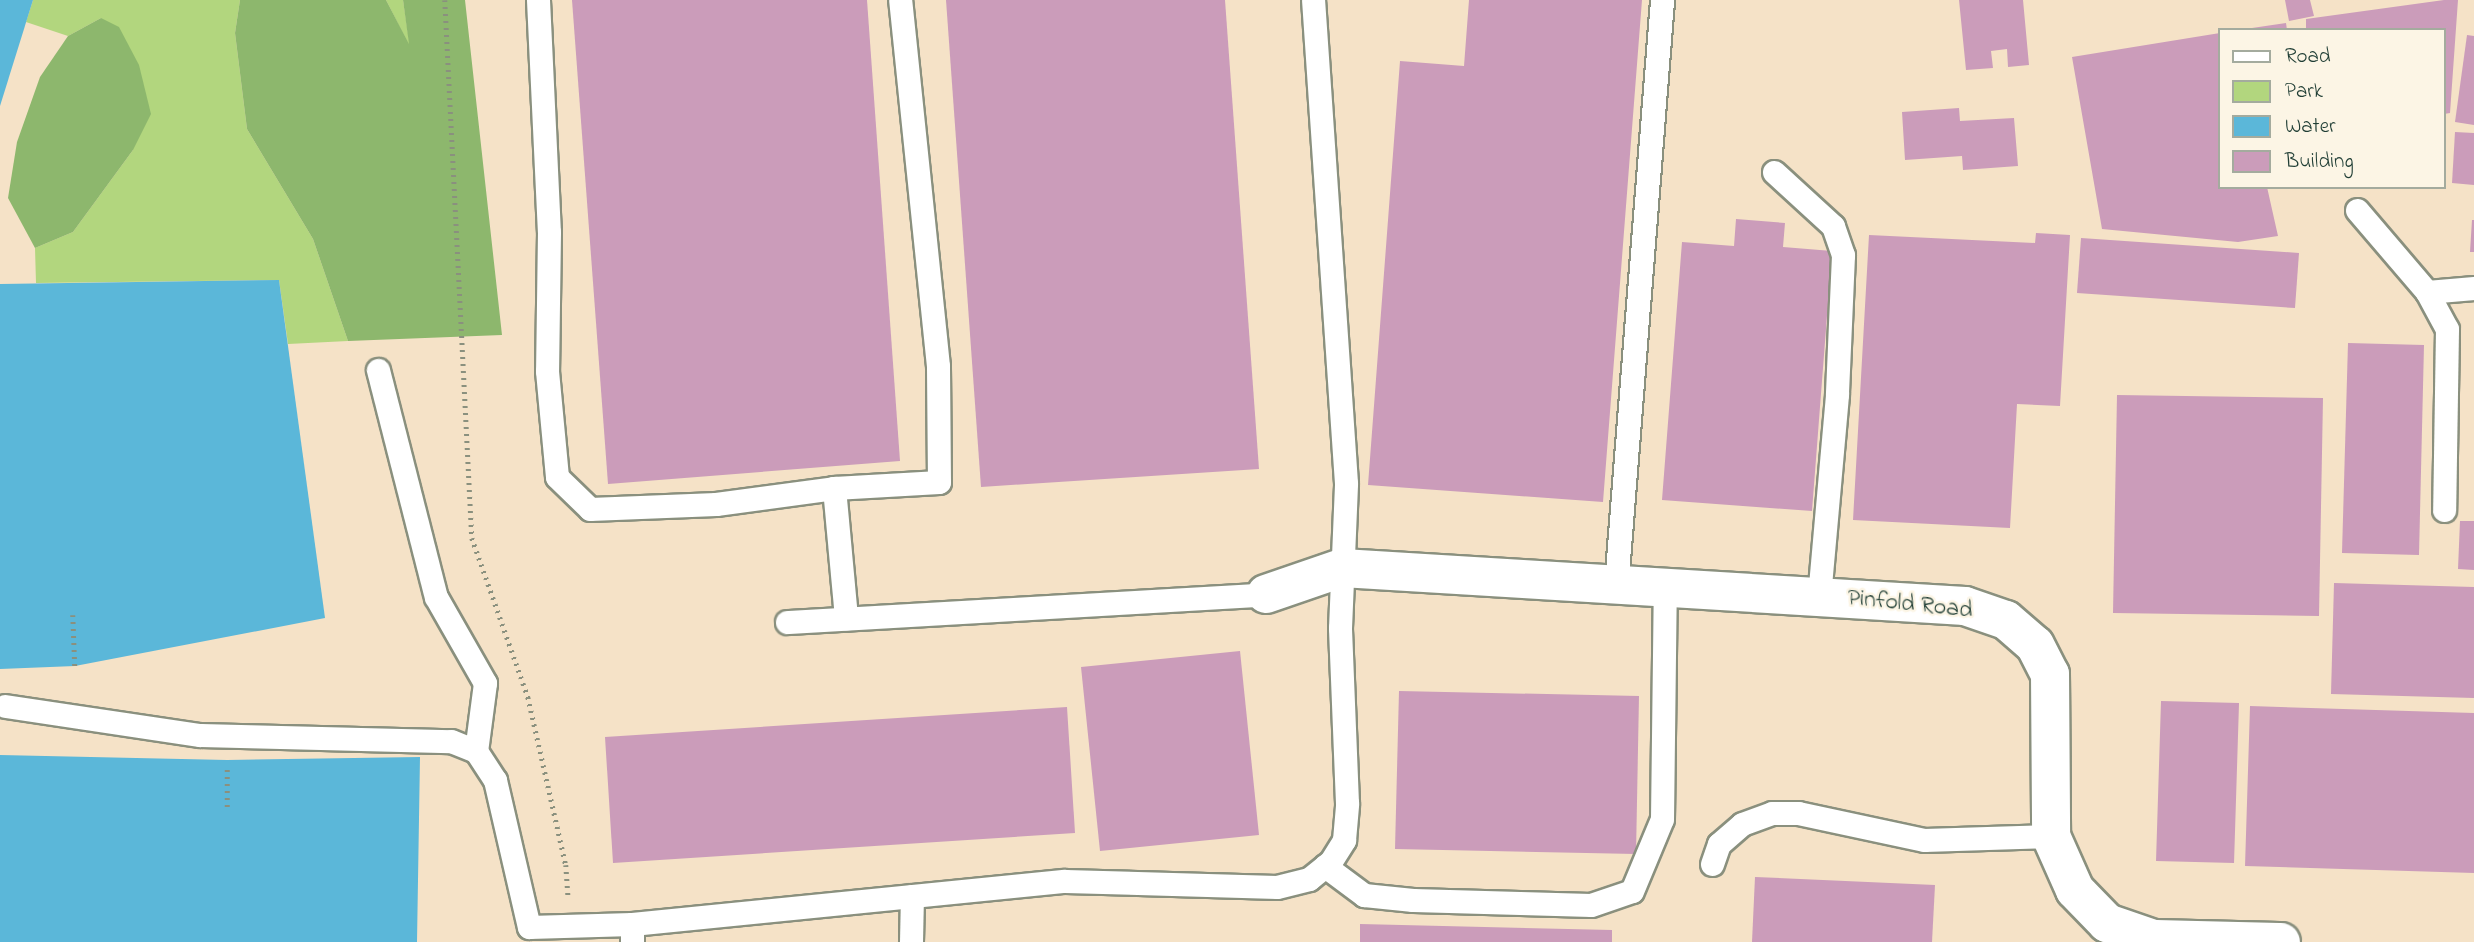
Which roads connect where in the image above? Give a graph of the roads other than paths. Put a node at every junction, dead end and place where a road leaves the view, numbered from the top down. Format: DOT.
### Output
graph roads {
  1 [pos="538,0"];
  2 [pos="900,0"];
  3 [pos="1312,0"];
  4 [pos="1662,0"];
  5 [pos="1774,172"];
  6 [pos="2357,210"];
  7 [pos="2474,288"];
  8 [pos="2427,292"];
  9 [pos="378,370"];
  10 [pos="834,488"];
  11 [pos="2444,510"];
  12 [pos="1342,568"];
  13 [pos="1616,585"];
  14 [pos="1665,588"];
  15 [pos="1266,594"];
  16 [pos="1819,597"];
  17 [pos="846,618"];
  18 [pos="787,622"];
  19 [pos="5,706"];
  20 [pos="476,751"];
  21 [pos="2052,836"];
  22 [pos="1712,864"];
  23 [pos="1325,866"];
  24 [pos="912,896"];
  25 [pos="632,933"];
  26 [pos="2117,934"];
  27 [pos="529,935"];
  28 [pos="911,942"];
  29 [pos="2281,942"];
  1 -- 10 [label="lane"];
  2 -- 10 [label="lane"];
  3 -- 12 [label="lane"];
  4 -- 13 [label="lane"];
  5 -- 16 [label="lane"];
  6 -- 8 [label="lane"];
  7 -- 8 [label="lane"];
  8 -- 11 [label="lane"];
  9 -- 20 [label="lane"];
  10 -- 17 [label="lane"];
  12 -- 13 [label="street, Pinfold Road"];
  12 -- 15 [label="street, Pinfold Road"];
  12 -- 23 [label="lane"];
  13 -- 14 [label="street, Pinfold Road"];
  14 -- 16 [label="street, Pinfold Road"];
  14 -- 23 [label="lane"];
  15 -- 17 [label="lane"];
  16 -- 21 [label="street, Pinfold Road"];
  17 -- 18 [label="lane"];
  19 -- 20 [label="lane"];
  20 -- 27 [label="lane"];
  21 -- 22 [label="lane"];
  21 -- 26 [label="street, Pinfold Road"];
  23 -- 24 [label="lane"];
  24 -- 25 [label="lane"];
  24 -- 28 [label="lane"];
  25 -- 27 [label="lane"];
  26 -- 29 [label="street, Pinfold Road"];
}
